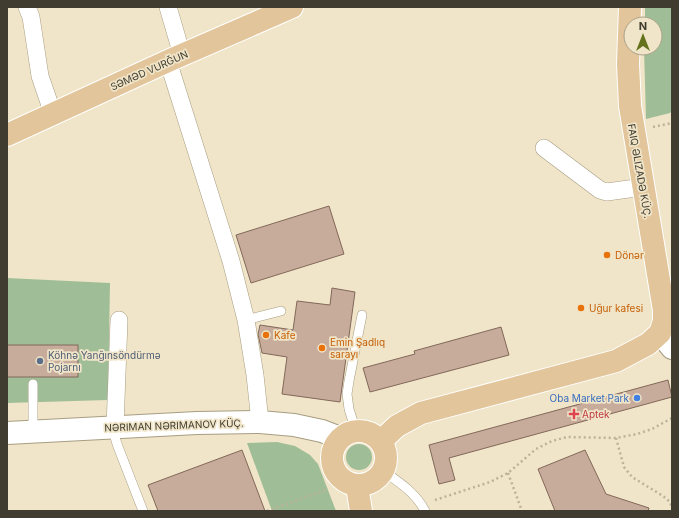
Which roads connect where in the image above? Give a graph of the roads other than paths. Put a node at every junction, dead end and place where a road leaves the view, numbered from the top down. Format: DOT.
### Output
graph roads {
  1 [pos="27,7"];
  2 [pos="168,7"];
  3 [pos="292,7"];
  4 [pos="630,7"];
  5 [pos="175,58"];
  6 [pos="53,114"];
  7 [pos="7,135"];
  8 [pos="544,148"];
  9 [pos="643,186"];
  10 [pos="668,308"];
  11 [pos="281,311"];
  12 [pos="362,315"];
  13 [pos="118,320"];
  14 [pos="246,320"];
  15 [pos="666,340"];
  16 [pos="33,384"];
  17 [pos="260,422"];
  18 [pos="115,427"];
  19 [pos="33,431"];
  20 [pos="7,433"];
  21 [pos="348,434"];
  22 [pos="381,441"];
  23 [pos="383,471"];
  24 [pos="357,486"];
  25 [pos="423,508"];
  26 [pos="143,511"];
  27 [pos="361,511"];
  1 -- 6 [label="street"];
  2 -- 5 [label="street"];
  3 -- 5 [label="main road, SƏMƏD VURĞUN"];
  4 -- 9 [label="main road, FAIQ ƏLIZADƏ KÜÇ."];
  5 -- 6 [label="main road, SƏMƏD VURĞUN"];
  5 -- 14 [label="street"];
  6 -- 7 [label="main road, SƏMƏD VURĞUN"];
  8 -- 9 [label="street"];
  9 -- 10 [label="main road, FAIQ ƏLIZADƏ KÜÇ."];
  10 -- 15 [label="main road, FAIQ ƏLIZADƏ KÜÇ."];
  11 -- 14 [label="lane"];
  12 -- 21 [label="lane"];
  13 -- 18 [label="street"];
  14 -- 17 [label="street"];
  15 -- 22 [label="main road, FAIQ ƏLIZADƏ KÜÇ."];
  16 -- 19 [label="lane"];
  17 -- 18 [label="main road, NƏRIMAN NƏRIMANOV KÜÇ."];
  17 -- 21 [label="main road, NƏRIMAN NƏRIMANOV KÜÇ."];
  18 -- 19 [label="main road, NƏRIMAN NƏRIMANOV KÜÇ."];
  18 -- 26 [label="lane"];
  19 -- 20 [label="main road, NƏRIMAN NƏRIMANOV KÜÇ."];
  21 -- 22 [label="main road"];
  21 -- 24 [label="main road"];
  22 -- 23 [label="main road"];
  23 -- 24 [label="main road"];
  23 -- 25 [label="lane"];
  24 -- 27 [label="main road"];
}
